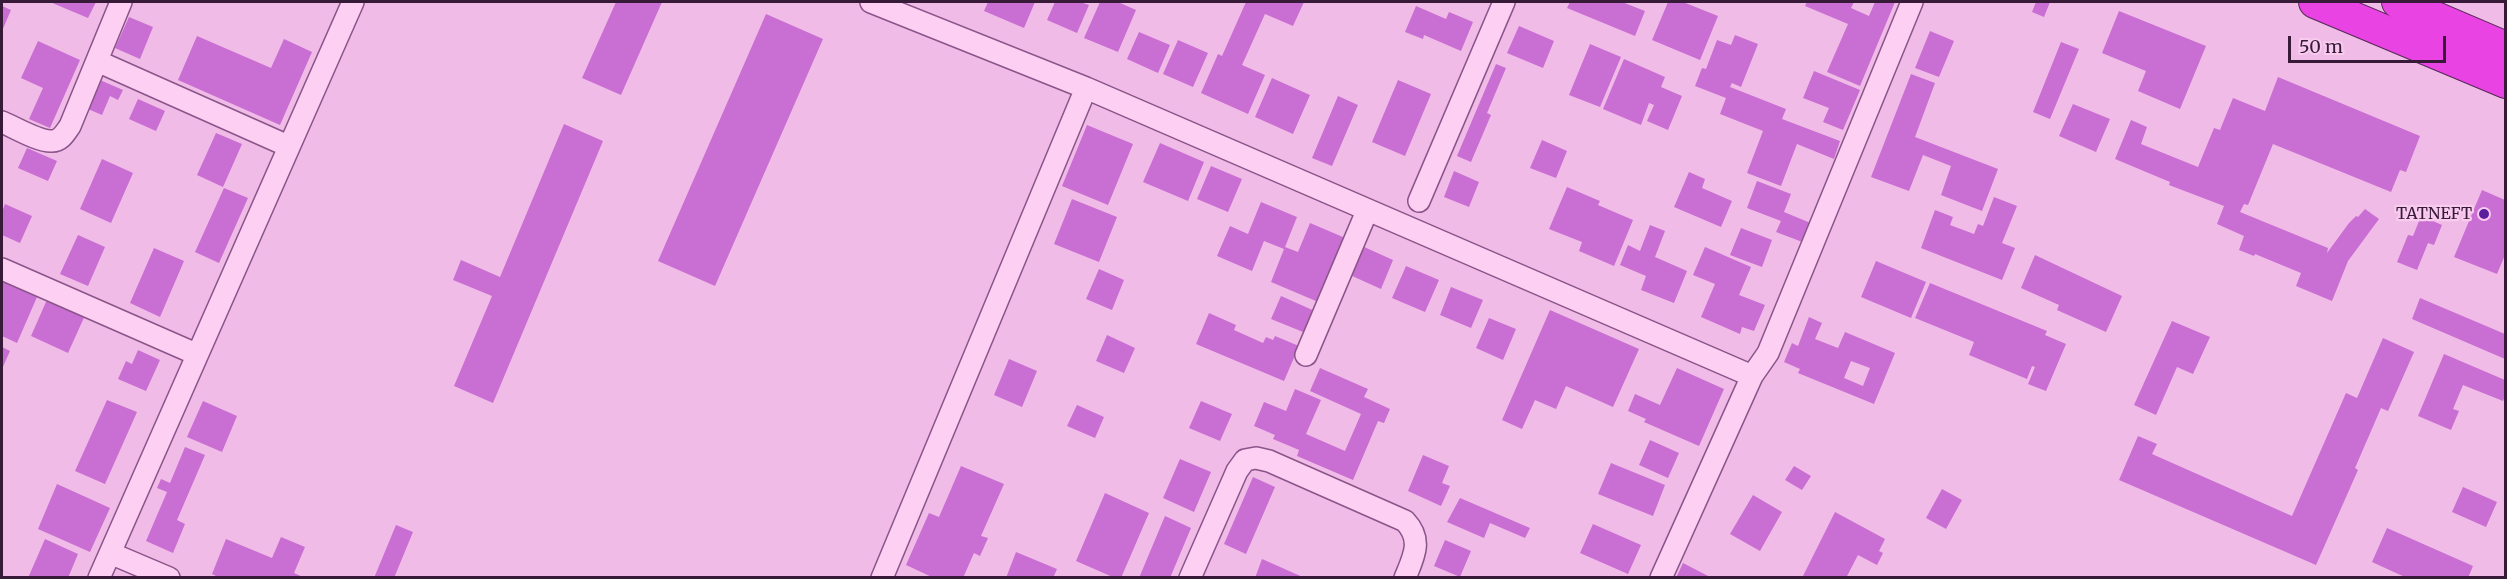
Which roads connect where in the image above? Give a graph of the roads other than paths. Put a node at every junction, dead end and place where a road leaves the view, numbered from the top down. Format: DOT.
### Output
graph roads {
  1 [pos="121,2"];
  2 [pos="353,2"];
  3 [pos="871,2"];
  4 [pos="1504,2"];
  5 [pos="1912,2"];
  6 [pos="2315,2"];
  7 [pos="2398,2"];
  8 [pos="2505,48"];
  9 [pos="97,61"];
  10 [pos="2505,82"];
  11 [pos="1086,88"];
  12 [pos="2,122"];
  13 [pos="288,146"];
  14 [pos="1419,201"];
  15 [pos="1368,211"];
  16 [pos="2,269"];
  17 [pos="196,354"];
  18 [pos="1306,355"];
  19 [pos="1752,376"];
  20 [pos="110,553"];
  21 [pos="99,578"];
  22 [pos="169,578"];
  23 [pos="882,578"];
  24 [pos="1190,578"];
  25 [pos="1405,578"];
  26 [pos="1661,578"];
  1 -- 9 [label="street"];
  2 -- 13 [label="street"];
  3 -- 11 [label="street"];
  4 -- 14 [label="street"];
  5 -- 19 [label="street"];
  6 -- 10 [label="highway"];
  7 -- 8 [label="highway"];
  9 -- 12 [label="street"];
  9 -- 13 [label="street"];
  11 -- 15 [label="street"];
  11 -- 23 [label="street"];
  13 -- 17 [label="street"];
  15 -- 18 [label="street"];
  15 -- 19 [label="street"];
  16 -- 17 [label="street"];
  17 -- 20 [label="street"];
  19 -- 26 [label="street"];
  20 -- 21 [label="street"];
  20 -- 22 [label="street"];
  24 -- 25 [label="street"];
}
